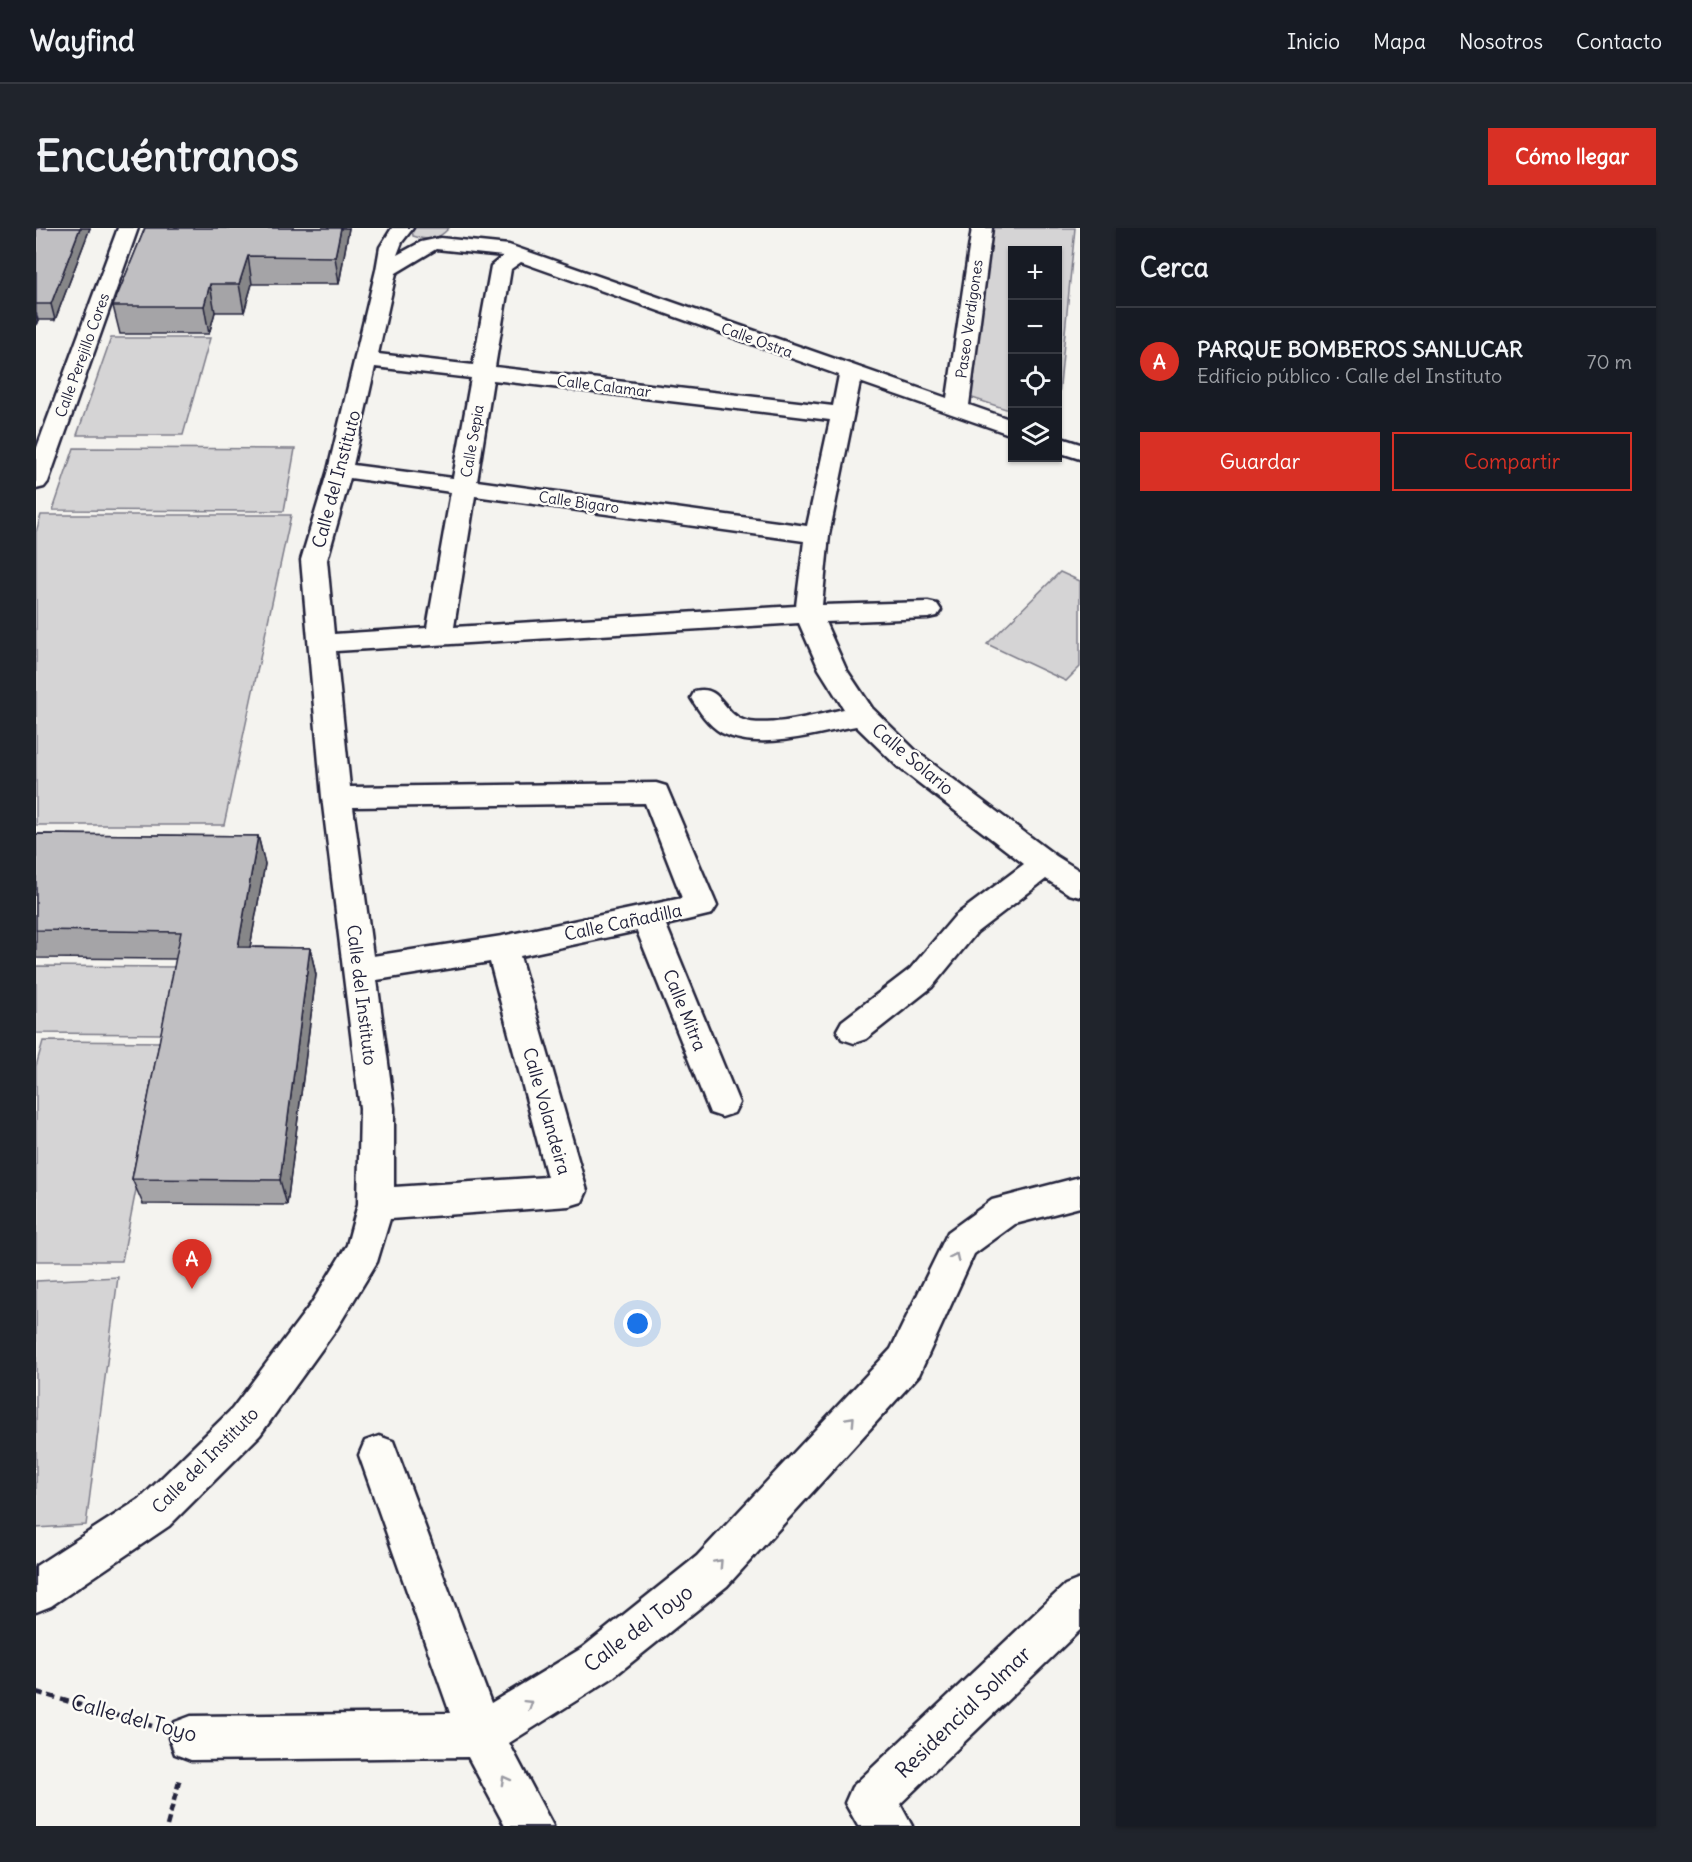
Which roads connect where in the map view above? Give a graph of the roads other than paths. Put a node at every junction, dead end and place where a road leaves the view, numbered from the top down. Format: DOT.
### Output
graph roads {
  1 [pos="128,228"];
  2 [pos="403,228"];
  3 [pos="463,228"];
  4 [pos="474,228"];
  5 [pos="982,228"];
  6 [pos="434,245"];
  7 [pos="511,252"];
  8 [pos="386,270"];
  9 [pos="366,359"];
  10 [pos="484,372"];
  11 [pos="851,373"];
  12 [pos="957,409"];
  13 [pos="841,414"];
  14 [pos="1008,427"];
  15 [pos="1062,445"];
  16 [pos="1080,452"];
  17 [pos="340,470"];
  18 [pos="36,482"];
  19 [pos="464,487"];
  20 [pos="817,535"];
  21 [pos="928,610"];
  22 [pos="808,614"];
  23 [pos="439,636"];
  24 [pos="322,643"];
  25 [pos="705,698"];
  26 [pos="862,715"];
  27 [pos="337,797"];
  28 [pos="1045,864"];
  29 [pos="1080,886"];
  30 [pos="647,918"];
  31 [pos="501,948"];
  32 [pos="358,971"];
  33 [pos="854,1030"];
  34 [pos="722,1103"];
  35 [pos="1080,1192"];
  36 [pos="376,1204"];
  37 [pos="379,1455"];
  38 [pos="36,1591"];
  39 [pos="1080,1600"];
  40 [pos="480,1735"];
  41 [pos="191,1738"];
  42 [pos="530,1826"];
  43 [pos="889,1826"];
  1 -- 18 [label="street, Calle Perejillo Cores"];
  2 -- 6 [label="street, Calle del Instituto"];
  2 -- 8 [label="street, Calle del Instituto"];
  3 -- 6 [label="street"];
  4 -- 7 [label="street, Calle Ostra"];
  5 -- 12 [label="street, Paseo Verdigones"];
  6 -- 7 [label="street, Calle Ostra"];
  6 -- 8 [label="street"];
  7 -- 10 [label="street, Calle Sepia"];
  7 -- 11 [label="street, Calle Ostra"];
  8 -- 9 [label="street, Calle del Instituto"];
  9 -- 10 [label="street, Calle Calamar"];
  9 -- 17 [label="street, Calle del Instituto"];
  10 -- 13 [label="street, Calle Calamar"];
  10 -- 19 [label="street, Calle Sepia"];
  11 -- 12 [label="street, Calle Ostra"];
  11 -- 13 [label="street"];
  12 -- 14 [label="street, Calle Ostra"];
  13 -- 20 [label="street"];
  15 -- 16 [label="street"];
  17 -- 19 [label="street, Calle Bigaro"];
  17 -- 24 [label="street, Calle del Instituto"];
  19 -- 20 [label="street, Calle Bigaro"];
  19 -- 23 [label="street, Calle Sepia"];
  20 -- 22 [label="street"];
  21 -- 22 [label="street"];
  22 -- 23 [label="street"];
  22 -- 26 [label="street, Calle Solario"];
  23 -- 24 [label="street"];
  24 -- 27 [label="street, Calle del Instituto"];
  25 -- 26 [label="street"];
  26 -- 28 [label="street, Calle Solario"];
  27 -- 30 [label="street, Calle Cañadilla"];
  27 -- 32 [label="street, Calle del Instituto"];
  28 -- 29 [label="street, Calle Solario"];
  28 -- 33 [label="street"];
  30 -- 31 [label="street, Calle Cañadilla"];
  30 -- 34 [label="street, Calle Mitra"];
  31 -- 32 [label="street, Calle Cañadilla"];
  31 -- 36 [label="street, Calle Volandeira"];
  32 -- 36 [label="street, Calle del Instituto"];
  40 -- 35 [label="street, Calle del Toyo, one-way"];
  36 -- 38 [label="street, Calle del Instituto"];
  37 -- 40 [label="street"];
  39 -- 43 [label="street, Residencial Solmar"];
  40 -- 41 [label="street, Calle del Toyo"];
  42 -- 40 [label="street, one-way"];
}
